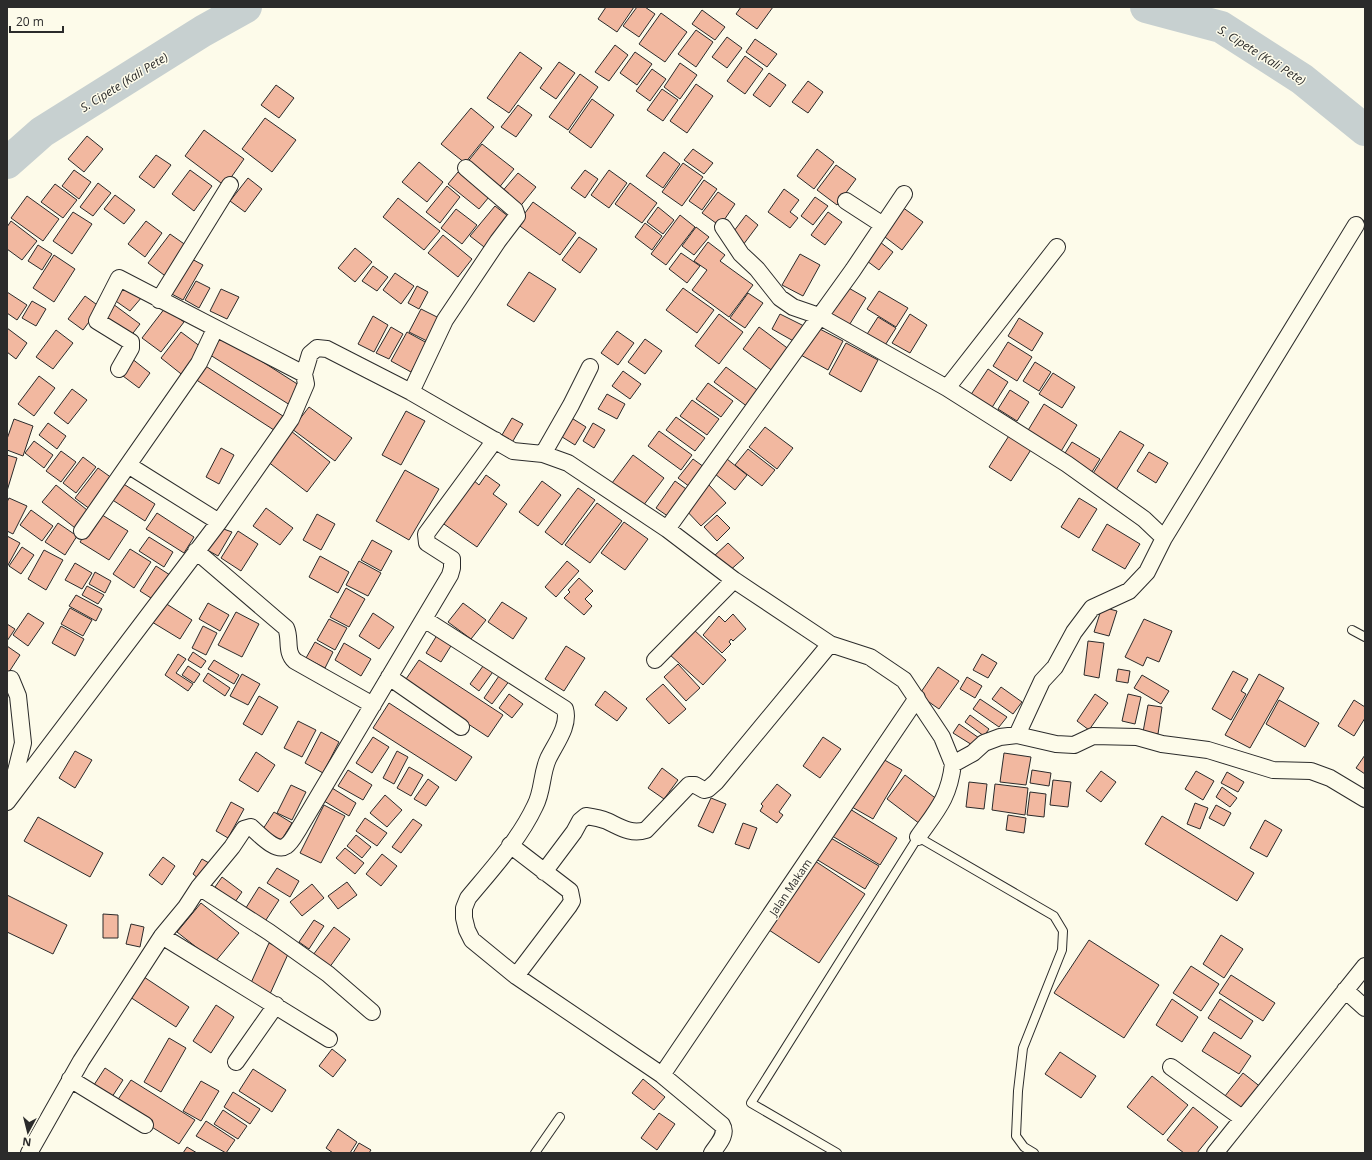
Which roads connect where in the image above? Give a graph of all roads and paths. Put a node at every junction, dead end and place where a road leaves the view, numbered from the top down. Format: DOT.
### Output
graph roads {
  1 [pos="466,168"];
  2 [pos="230,185"];
  3 [pos="904,194"];
  4 [pos="846,201"];
  5 [pos="883,225"];
  6 [pos="1356,225"];
  7 [pos="723,227"];
  8 [pos="1057,247"];
  9 [pos="159,300"];
  10 [pos="819,316"];
  11 [pos="215,329"];
  12 [pos="590,367"];
  13 [pos="119,369"];
  14 [pos="304,374"];
  15 [pos="947,388"];
  16 [pos="411,392"];
  17 [pos="495,440"];
  18 [pos="543,454"];
  19 [pos="128,465"];
  20 [pos="219,522"];
  21 [pos="667,529"];
  22 [pos="82,531"];
  23 [pos="1164,538"];
  24 [pos="196,551"];
  25 [pos="734,580"];
  26 [pos="424,619"];
  27 [pos="1352,630"];
  28 [pos="1365,637"];
  29 [pos="830,644"];
  30 [pos="655,660"];
  31 [pos="389,677"];
  32 [pos="11,679"];
  33 [pos="917,698"];
  34 [pos="373,705"];
  35 [pos="461,727"];
  36 [pos="1017,735"];
  37 [pos="954,764"];
  38 [pos="1365,799"];
  39 [pos="8,800"];
  40 [pos="918,837"];
  41 [pos="510,845"];
  42 [pos="544,872"];
  43 [pos="199,887"];
  44 [pos="162,936"];
  45 [pos="1365,966"];
  46 [pos="516,976"];
  47 [pos="1345,990"];
  48 [pos="276,1005"];
  49 [pos="1365,1008"];
  50 [pos="372,1012"];
  51 [pos="329,1039"];
  52 [pos="236,1062"];
  53 [pos="1171,1067"];
  54 [pos="662,1075"];
  55 [pos="70,1079"];
  56 [pos="560,1118"];
  57 [pos="1242,1118"];
  58 [pos="145,1125"];
  59 [pos="29,1153"];
  60 [pos="535,1153"];
  61 [pos="712,1153"];
  62 [pos="836,1153"];
  63 [pos="1034,1153"];
  64 [pos="1214,1153"];
  1 -- 16 [label="street"];
  2 -- 9 [label="street"];
  3 -- 5 [label="street"];
  4 -- 5 [label="street"];
  5 -- 10 [label="street"];
  6 -- 23 [label="street"];
  7 -- 10 [label="street"];
  8 -- 15 [label="street"];
  9 -- 11 [label="street"];
  9 -- 13 [label="street"];
  10 -- 15 [label="street"];
  10 -- 21 [label="street"];
  11 -- 14 [label="street"];
  11 -- 19 [label="street"];
  12 -- 18 [label="street"];
  14 -- 16 [label="street"];
  14 -- 20 [label="street"];
  15 -- 23 [label="street"];
  16 -- 17 [label="street"];
  17 -- 18 [label="street"];
  17 -- 26 [label="street"];
  18 -- 21 [label="street"];
  19 -- 20 [label="street"];
  19 -- 22 [label="street"];
  20 -- 24 [label="street"];
  21 -- 25 [label="street"];
  23 -- 36 [label="street"];
  24 -- 34 [label="street"];
  24 -- 39 [label="street"];
  25 -- 29 [label="street"];
  25 -- 30 [label="street"];
  26 -- 31 [label="street"];
  26 -- 41 [label="street"];
  27 -- 28 [label="lane"];
  29 -- 33 [label="street"];
  29 -- 42 [label="street"];
  31 -- 34 [label="street"];
  31 -- 35 [label="street"];
  32 -- 39 [label="street"];
  33 -- 37 [label="street"];
  33 -- 54 [label="street, Jalan Makam"];
  34 -- 43 [label="street"];
  36 -- 37 [label="street"];
  36 -- 38 [label="street"];
  37 -- 40 [label="street"];
  40 -- 62 [label="lane"];
  40 -- 63 [label="lane"];
  41 -- 42 [label="street"];
  41 -- 46 [label="street"];
  42 -- 46 [label="street"];
  43 -- 44 [label="street"];
  43 -- 50 [label="street"];
  44 -- 48 [label="street"];
  44 -- 55 [label="street"];
  45 -- 47 [label="street"];
  46 -- 54 [label="street"];
  47 -- 49 [label="street"];
  47 -- 57 [label="street"];
  48 -- 51 [label="street"];
  48 -- 52 [label="street"];
  53 -- 57 [label="street"];
  54 -- 61 [label="street"];
  55 -- 58 [label="street"];
  55 -- 59 [label="street"];
  56 -- 60 [label="lane"];
  57 -- 64 [label="street"];
}
